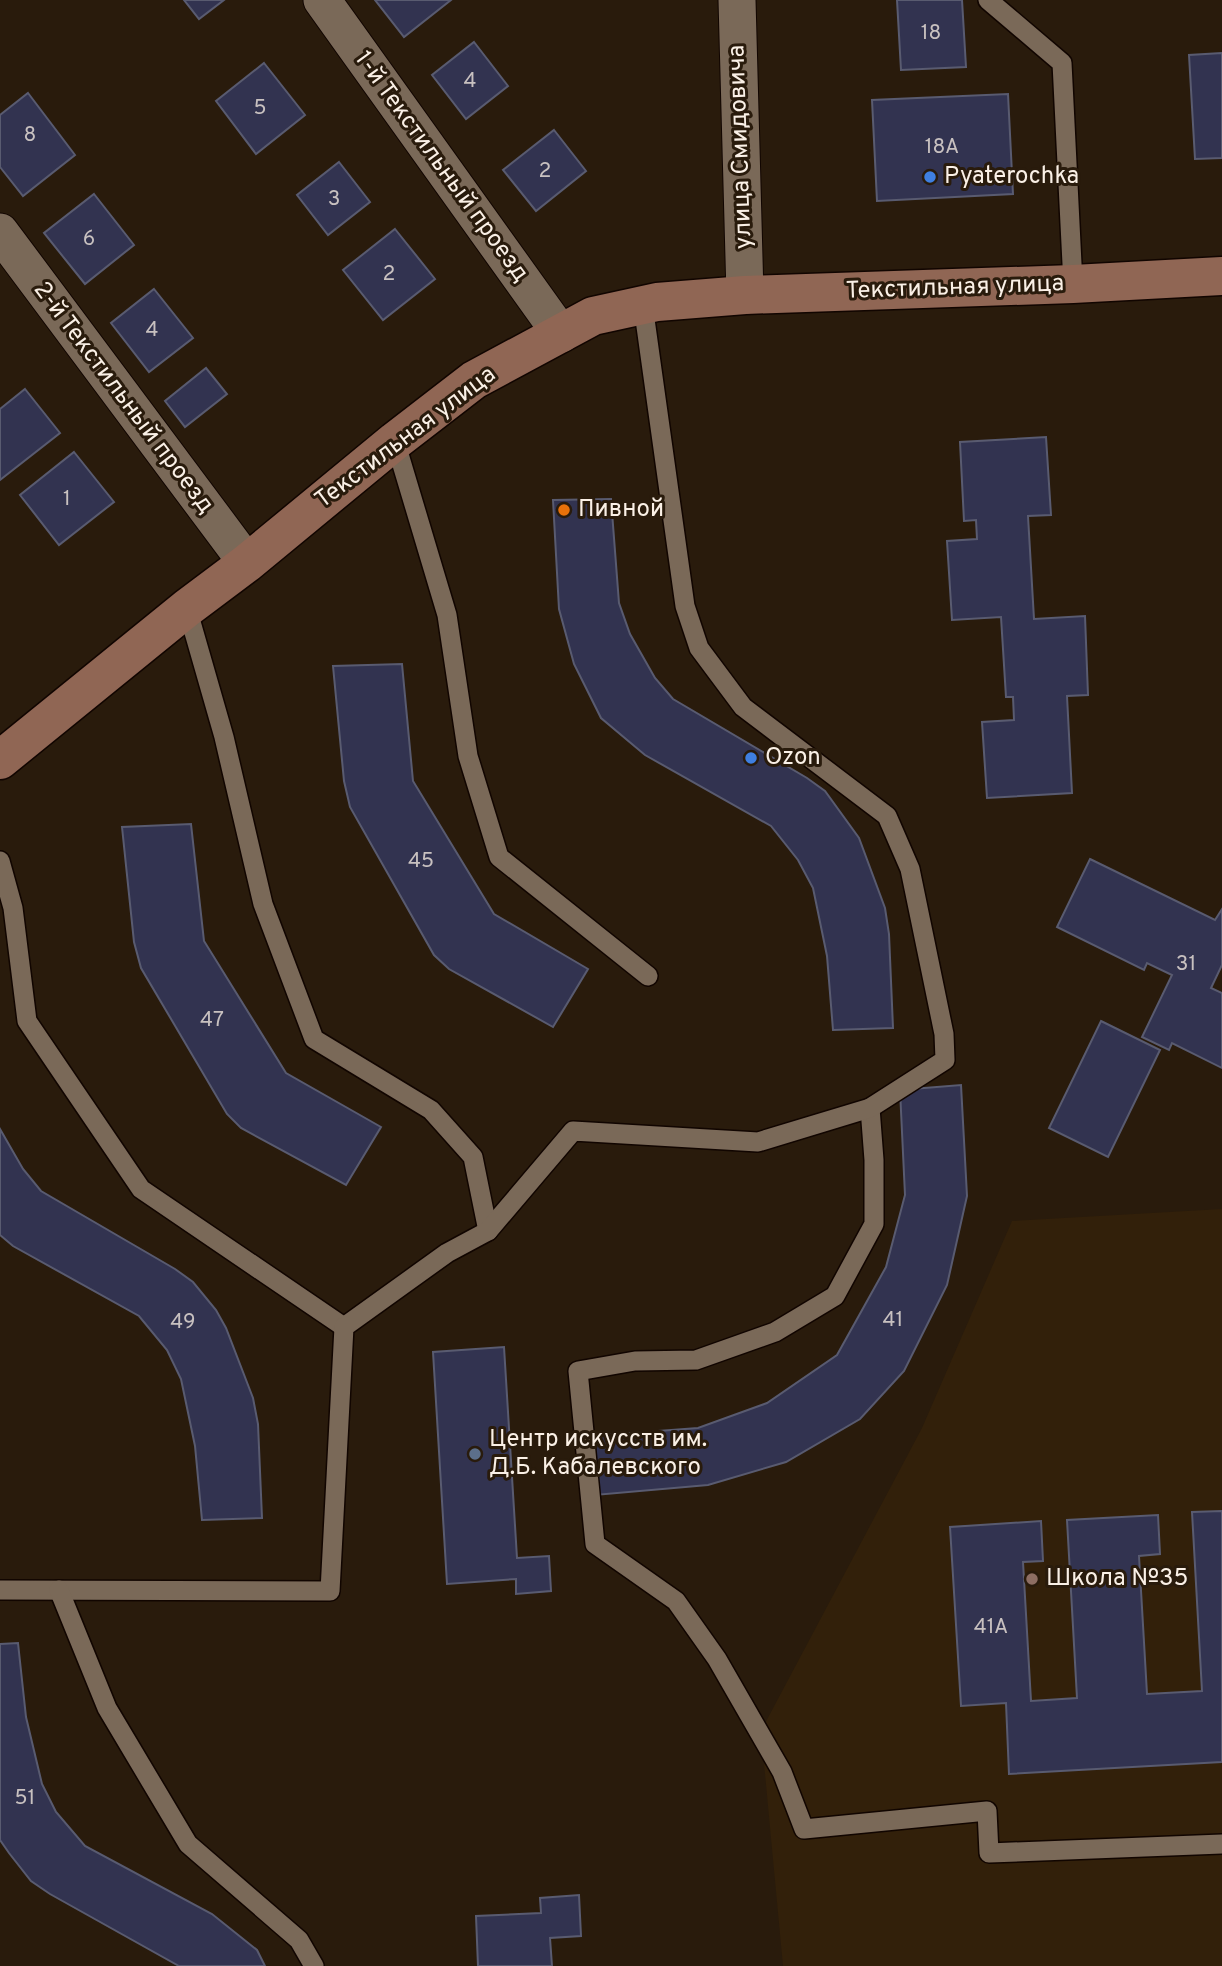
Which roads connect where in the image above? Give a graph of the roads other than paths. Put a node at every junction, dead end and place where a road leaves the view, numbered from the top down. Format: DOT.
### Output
graph roads {
  1 [pos="322,0"];
  2 [pos="737,0"];
  3 [pos="988,0"];
  4 [pos="0,232"];
  5 [pos="1222,276"];
  6 [pos="1073,284"];
  7 [pos="745,295"];
  8 [pos="643,305"];
  9 [pos="561,334"];
  10 [pos="395,441"];
  11 [pos="247,563"];
  12 [pos="187,608"];
  13 [pos="0,760"];
  14 [pos="0,861"];
  15 [pos="649,976"];
  16 [pos="870,1108"];
  17 [pos="488,1231"];
  18 [pos="344,1327"];
  19 [pos="0,1590"];
  20 [pos="59,1591"];
  21 [pos="1222,1844"];
  22 [pos="314,1966"];
  1 -- 9 [label="street, 1-й Текстильный проезд"];
  2 -- 7 [label="street, улица Смидовича"];
  3 -- 6 [label="lane"];
  4 -- 11 [label="street, 2-й Текстильный проезд"];
  5 -- 6 [label="main road, Текстильная улица"];
  6 -- 7 [label="main road, Текстильная улица"];
  7 -- 8 [label="main road, Текстильная улица"];
  8 -- 9 [label="main road, Текстильная улица"];
  8 -- 16 [label="lane"];
  9 -- 10 [label="main road, Текстильная улица"];
  10 -- 11 [label="main road, Текстильная улица"];
  10 -- 15 [label="lane"];
  11 -- 12 [label="main road, Текстильная улица"];
  12 -- 13 [label="main road, Текстильная улица"];
  12 -- 17 [label="lane"];
  14 -- 18 [label="lane"];
  16 -- 17 [label="lane"];
  16 -- 21 [label="lane"];
  17 -- 18 [label="lane"];
  18 -- 20 [label="lane"];
  19 -- 20 [label="lane"];
  20 -- 22 [label="lane"];
}
